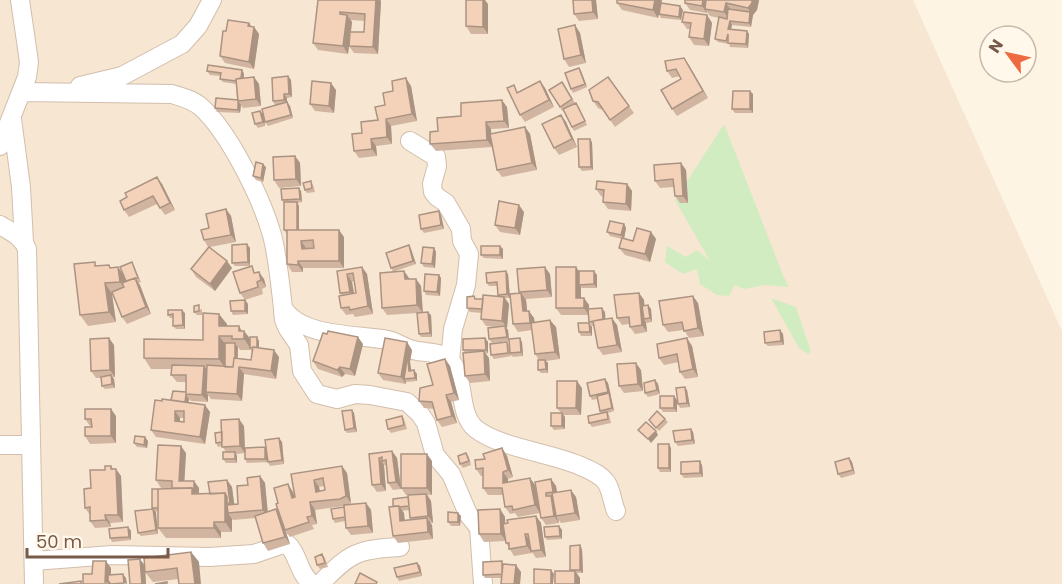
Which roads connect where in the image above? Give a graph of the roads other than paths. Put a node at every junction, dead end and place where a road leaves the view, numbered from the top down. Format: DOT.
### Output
graph roads {
  1 [pos="20,0"];
  2 [pos="212,0"];
  3 [pos="22,92"];
  4 [pos="54,92"];
  5 [pos="12,116"];
  6 [pos="410,141"];
  7 [pos="0,146"];
  8 [pos="0,225"];
  9 [pos="24,242"];
  10 [pos="283,307"];
  11 [pos="450,361"];
  12 [pos="0,445"];
  13 [pos="31,445"];
  14 [pos="616,511"];
  15 [pos="400,547"];
  16 [pos="34,561"];
  17 [pos="34,584"];
  18 [pos="313,584"];
  19 [pos="320,584"];
  20 [pos="483,584"];
  1 -- 3 [label="street"];
  2 -- 4 [label="street"];
  3 -- 4 [label="street"];
  3 -- 5 [label="street"];
  4 -- 10 [label="street"];
  5 -- 7 [label="street"];
  5 -- 9 [label="street"];
  6 -- 11 [label="street"];
  8 -- 9 [label="street"];
  9 -- 13 [label="street"];
  10 -- 11 [label="street"];
  10 -- 20 [label="street"];
  11 -- 14 [label="street"];
  12 -- 13 [label="street"];
  13 -- 16 [label="street"];
  15 -- 19 [label="street"];
  16 -- 17 [label="street"];
  16 -- 18 [label="street"];
}
